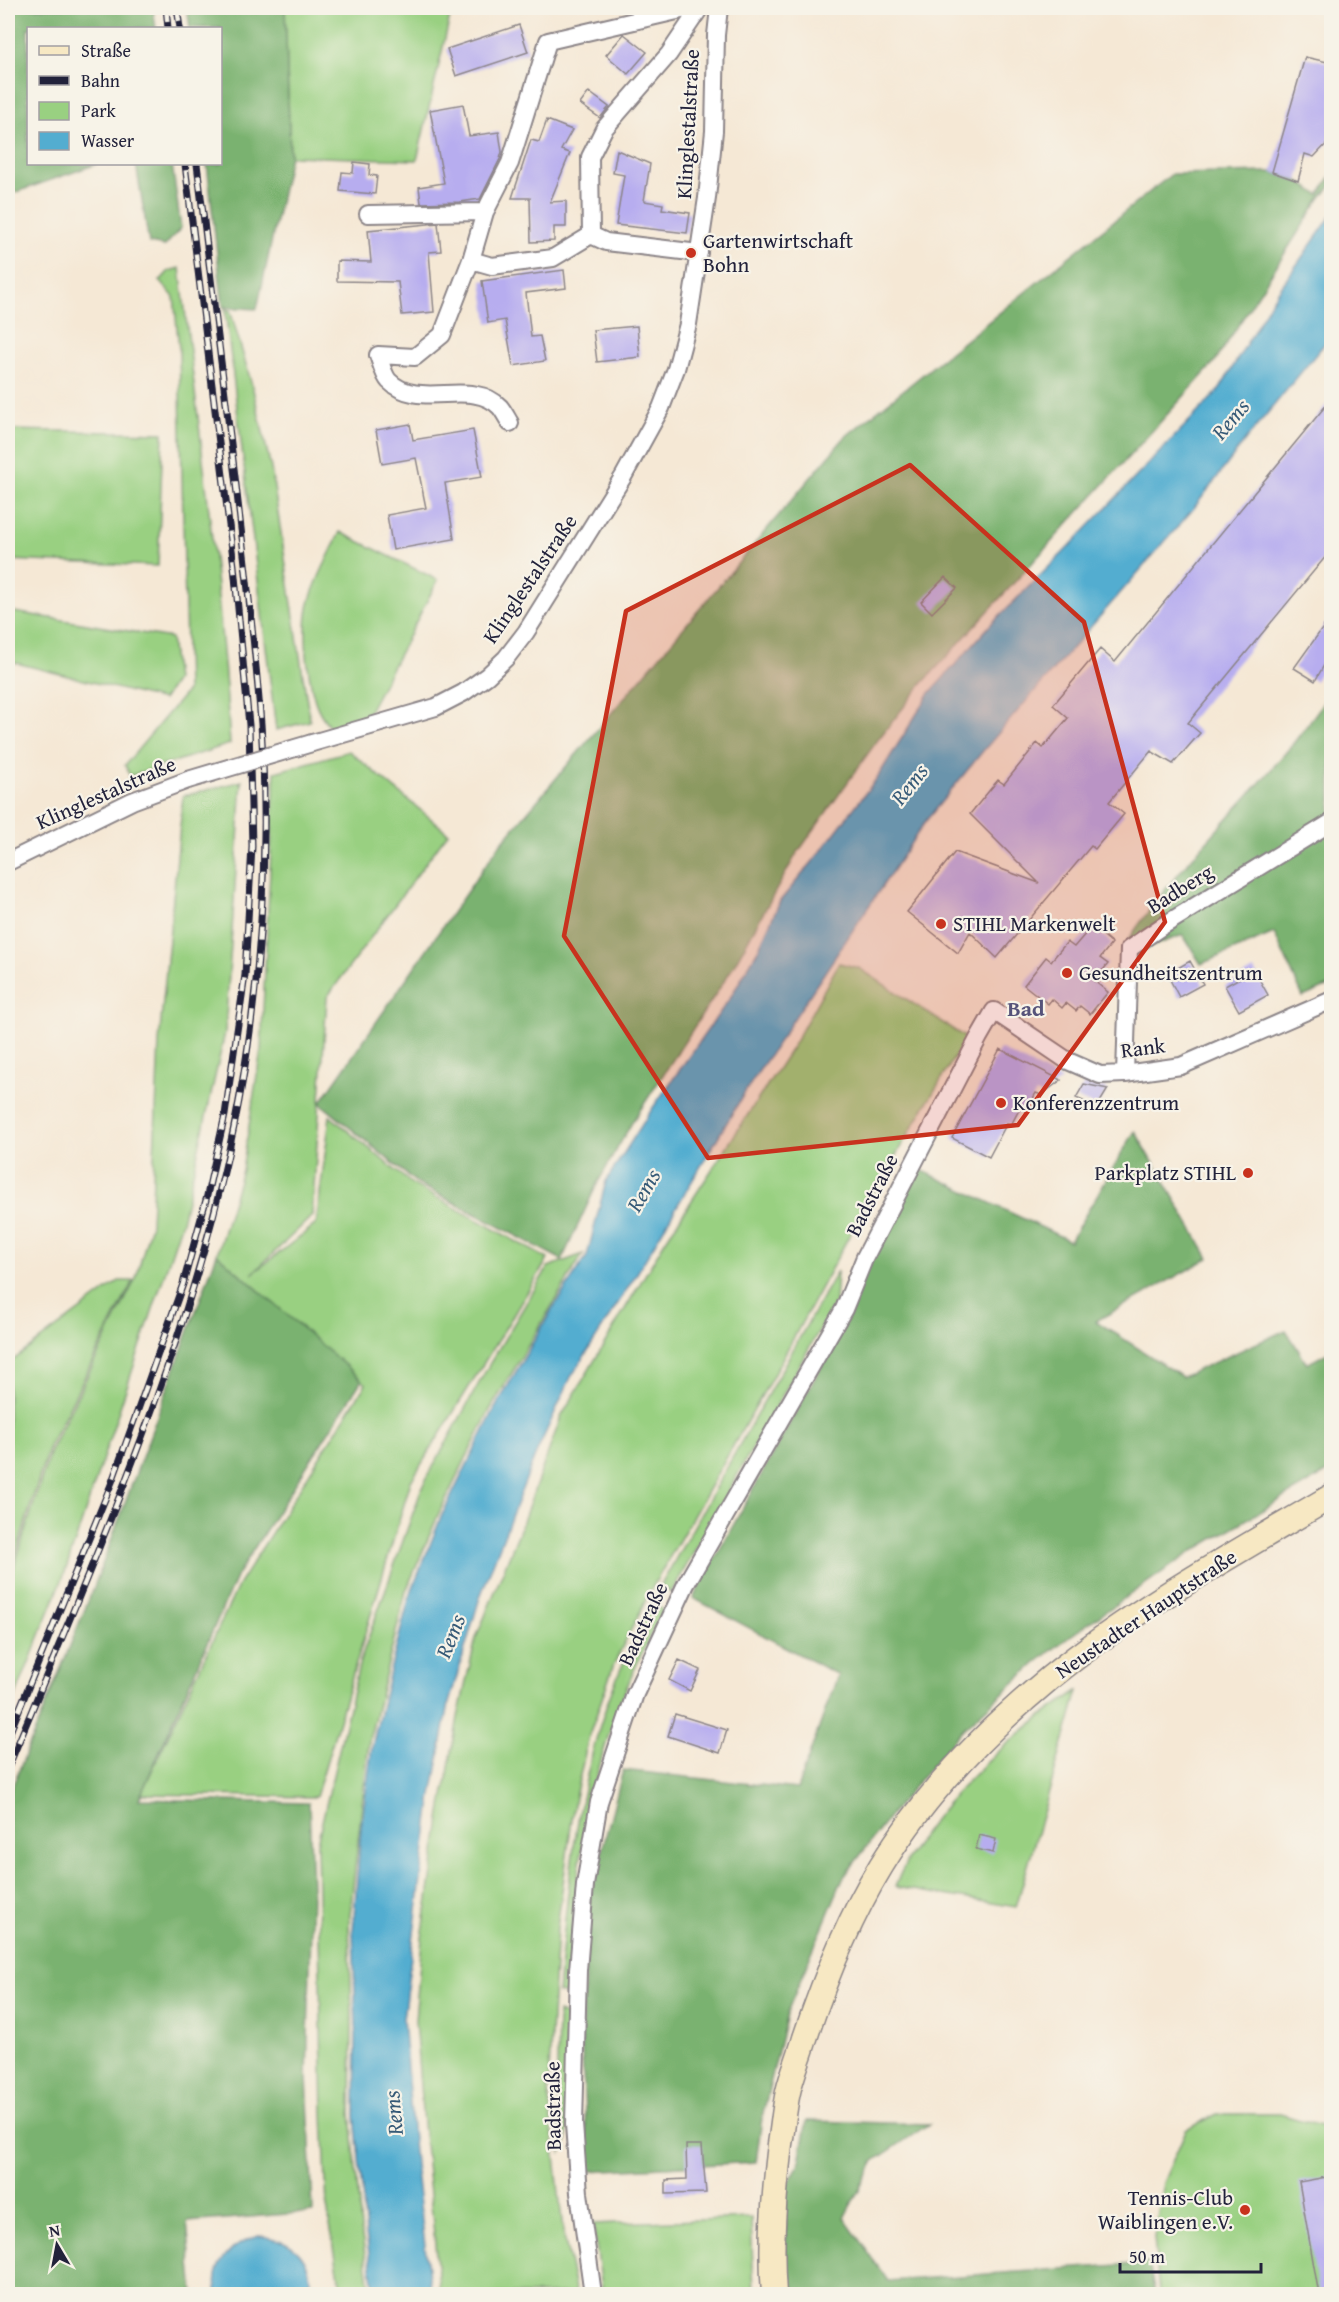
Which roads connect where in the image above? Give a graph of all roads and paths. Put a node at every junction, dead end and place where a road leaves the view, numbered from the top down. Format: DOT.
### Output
graph roads {
  1 [pos="690,8"];
  2 [pos="700,8"];
  3 [pos="719,8"];
  4 [pos="485,212"];
  5 [pos="368,214"];
  6 [pos="591,235"];
  7 [pos="699,253"];
  8 [pos="471,260"];
  9 [pos="510,423"];
  10 [pos="1332,822"];
  11 [pos="8,862"];
  12 [pos="1332,1000"];
  13 [pos="979,1037"];
  14 [pos="1125,1074"];
  15 [pos="1332,1496"];
  16 [pos="593,2295"];
  17 [pos="774,2295"];
  1 -- 4 [label="street"];
  2 -- 6 [label="street"];
  3 -- 7 [label="street, Klinglestalstraße"];
  4 -- 5 [label="street"];
  4 -- 8 [label="street"];
  6 -- 7 [label="street"];
  6 -- 8 [label="street"];
  7 -- 11 [label="street, Klinglestalstraße, bridge"];
  8 -- 9 [label="street"];
  10 -- 14 [label="street, Badberg"];
  12 -- 14 [label="street, Rank"];
  13 -- 14 [label="street, Rank"];
  13 -- 16 [label="street, Badstraße"];
  15 -- 17 [label="street, Neustadter Hauptstraße"];
}
